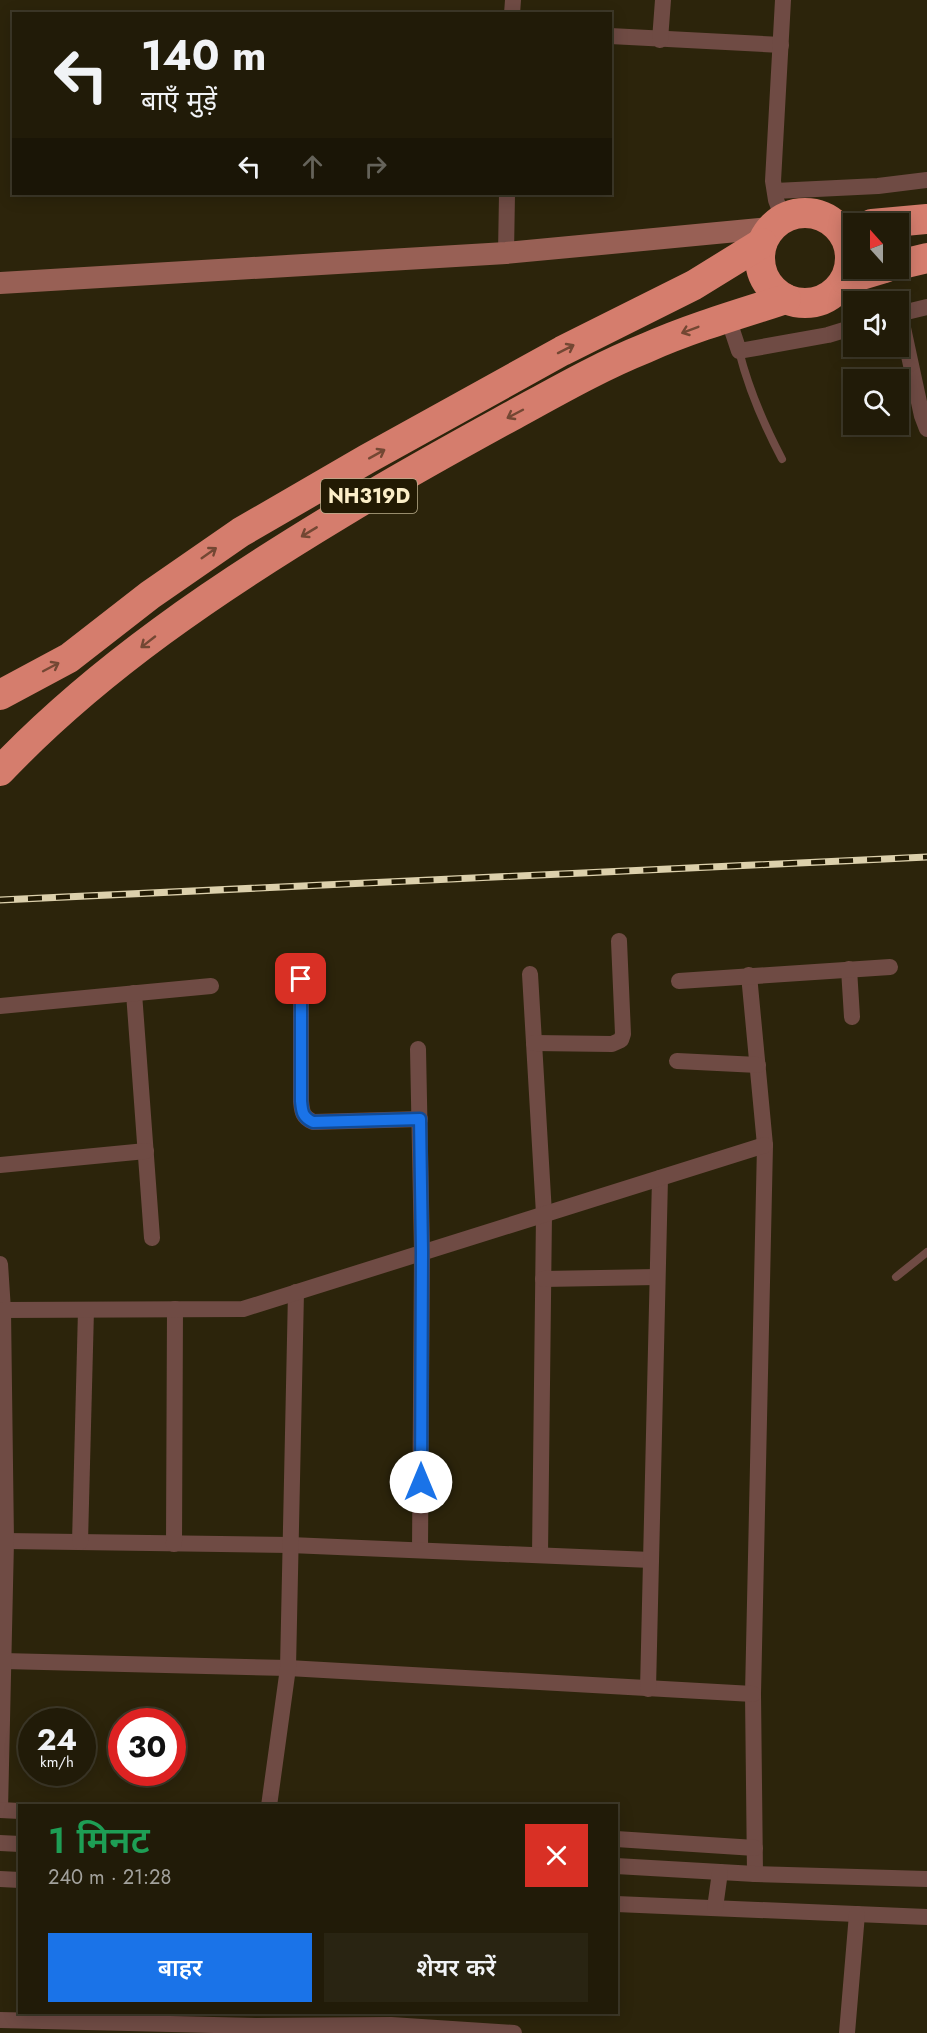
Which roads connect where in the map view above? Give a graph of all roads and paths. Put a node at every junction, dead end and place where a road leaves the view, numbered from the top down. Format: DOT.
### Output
graph roads {
  1 [pos="663,0"];
  2 [pos="783,0"];
  3 [pos="612,36"];
  4 [pos="660,40"];
  5 [pos="781,45"];
  6 [pos="927,180"];
  7 [pos="507,195"];
  8 [pos="927,219"];
  9 [pos="772,220"];
  10 [pos="909,221"];
  11 [pos="843,224"];
  12 [pos="506,254"];
  13 [pos="927,258"];
  14 [pos="909,262"];
  15 [pos="848,279"];
  16 [pos="845,280"];
  17 [pos="0,283"];
  18 [pos="786,299"];
  19 [pos="927,307"];
  20 [pos="909,312"];
  21 [pos="728,318"];
  22 [pos="843,330"];
  23 [pos="739,351"];
  24 [pos="909,357"];
  25 [pos="927,429"];
  26 [pos="782,459"];
  27 [pos="0,695"];
  28 [pos="0,771"];
  29 [pos="620,941"];
  30 [pos="890,967"];
  31 [pos="849,969"];
  32 [pos="531,974"];
  33 [pos="749,975"];
  34 [pos="301,979"];
  35 [pos="679,981"];
  36 [pos="211,986"];
  37 [pos="134,993"];
  38 [pos="0,1006"];
  39 [pos="852,1017"];
  40 [pos="534,1043"];
  41 [pos="418,1049"];
  42 [pos="677,1061"];
  43 [pos="758,1065"];
  44 [pos="420,1119"];
  45 [pos="765,1144"];
  46 [pos="146,1151"];
  47 [pos="0,1165"];
  48 [pos="660,1178"];
  49 [pos="544,1214"];
  50 [pos="152,1238"];
  51 [pos="422,1252"];
  52 [pos="927,1252"];
  53 [pos="0,1264"];
  54 [pos="657,1277"];
  55 [pos="543,1278"];
  56 [pos="896,1278"];
  57 [pos="296,1292"];
  58 [pos="175,1309"];
  59 [pos="3,1310"];
  60 [pos="86,1310"];
  61 [pos="6,1541"];
  62 [pos="80,1542"];
  63 [pos="174,1544"];
  64 [pos="290,1545"];
  65 [pos="420,1550"];
  66 [pos="540,1555"];
  67 [pos="651,1560"];
  68 [pos="3,1583"];
  69 [pos="3,1661"];
  70 [pos="288,1668"];
  71 [pos="648,1689"];
  72 [pos="753,1694"];
  73 [pos="269,1804"];
  74 [pos="0,1810"];
  75 [pos="18,1811"];
  76 [pos="618,1839"];
  77 [pos="0,1843"];
  78 [pos="18,1844"];
  79 [pos="754,1848"];
  80 [pos="618,1866"];
  81 [pos="720,1872"];
  82 [pos="755,1874"];
  83 [pos="0,1879"];
  84 [pos="927,1879"];
  85 [pos="18,1880"];
  86 [pos="618,1904"];
  87 [pos="716,1908"];
  88 [pos="857,1914"];
  89 [pos="927,1917"];
  90 [pos="0,2020"];
  91 [pos="256,2024"];
  92 [pos="391,2029"];
  93 [pos="504,2033"];
  94 [pos="847,2033"];
  1 -- 4 [label="street"];
  2 -- 5 [label="street"];
  3 -- 4 [label="street"];
  4 -- 5 [label="street"];
  5 -- 9 [label="street"];
  6 -- 9 [label="street"];
  7 -- 12 [label="street"];
  8 -- 10 [label="highway"];
  9 -- 11 [label="highway"];
  9 -- 12 [label="street"];
  9 -- 18 [label="highway"];
  27 -- 9 [label="highway, NH319D, one-way"];
  12 -- 17 [label="street"];
  13 -- 14 [label="highway"];
  15 -- 16 [label="highway"];
  16 -- 18 [label="highway"];
  18 -- 21 [label="highway, NH319D"];
  19 -- 20 [label="street"];
  21 -- 23 [label="street"];
  21 -- 28 [label="highway, NH319D, one-way"];
  22 -- 23 [label="street"];
  23 -- 26 [label="lane"];
  24 -- 25 [label="street"];
  29 -- 40 [label="street"];
  30 -- 31 [label="street"];
  31 -- 33 [label="street"];
  31 -- 39 [label="street"];
  32 -- 40 [label="street"];
  33 -- 35 [label="street"];
  33 -- 43 [label="street"];
  34 -- 44 [label="street"];
  36 -- 37 [label="street"];
  37 -- 38 [label="street"];
  37 -- 46 [label="street"];
  40 -- 49 [label="street"];
  41 -- 44 [label="street"];
  42 -- 43 [label="street"];
  43 -- 45 [label="street"];
  44 -- 51 [label="street"];
  45 -- 48 [label="street"];
  45 -- 72 [label="street"];
  46 -- 47 [label="street"];
  46 -- 50 [label="street"];
  48 -- 49 [label="street"];
  48 -- 54 [label="street"];
  49 -- 51 [label="street"];
  49 -- 55 [label="street"];
  51 -- 57 [label="street"];
  51 -- 65 [label="street"];
  52 -- 56 [label="lane"];
  53 -- 59 [label="street"];
  54 -- 55 [label="street"];
  54 -- 67 [label="street"];
  55 -- 66 [label="street"];
  57 -- 58 [label="street"];
  57 -- 64 [label="street"];
  58 -- 60 [label="street"];
  58 -- 63 [label="street"];
  59 -- 60 [label="street"];
  59 -- 61 [label="street"];
  60 -- 62 [label="street"];
  61 -- 62 [label="street"];
  61 -- 68 [label="street"];
  62 -- 63 [label="street"];
  63 -- 64 [label="street"];
  64 -- 65 [label="street"];
  64 -- 70 [label="street"];
  65 -- 66 [label="street"];
  66 -- 67 [label="street"];
  67 -- 71 [label="street"];
  68 -- 69 [label="street"];
  69 -- 70 [label="street"];
  69 -- 74 [label="street"];
  70 -- 71 [label="street"];
  70 -- 73 [label="street"];
  71 -- 72 [label="street"];
  72 -- 79 [label="street"];
  74 -- 75 [label="street"];
  76 -- 79 [label="street"];
  77 -- 78 [label="street"];
  79 -- 82 [label="street"];
  80 -- 81 [label="street"];
  81 -- 82 [label="street"];
  81 -- 87 [label="street"];
  82 -- 84 [label="street"];
  83 -- 85 [label="street"];
  86 -- 87 [label="street"];
  87 -- 88 [label="street"];
  88 -- 89 [label="street"];
  88 -- 94 [label="street"];
  90 -- 91 [label="street"];
  91 -- 92 [label="street"];
  92 -- 93 [label="street"];
}
